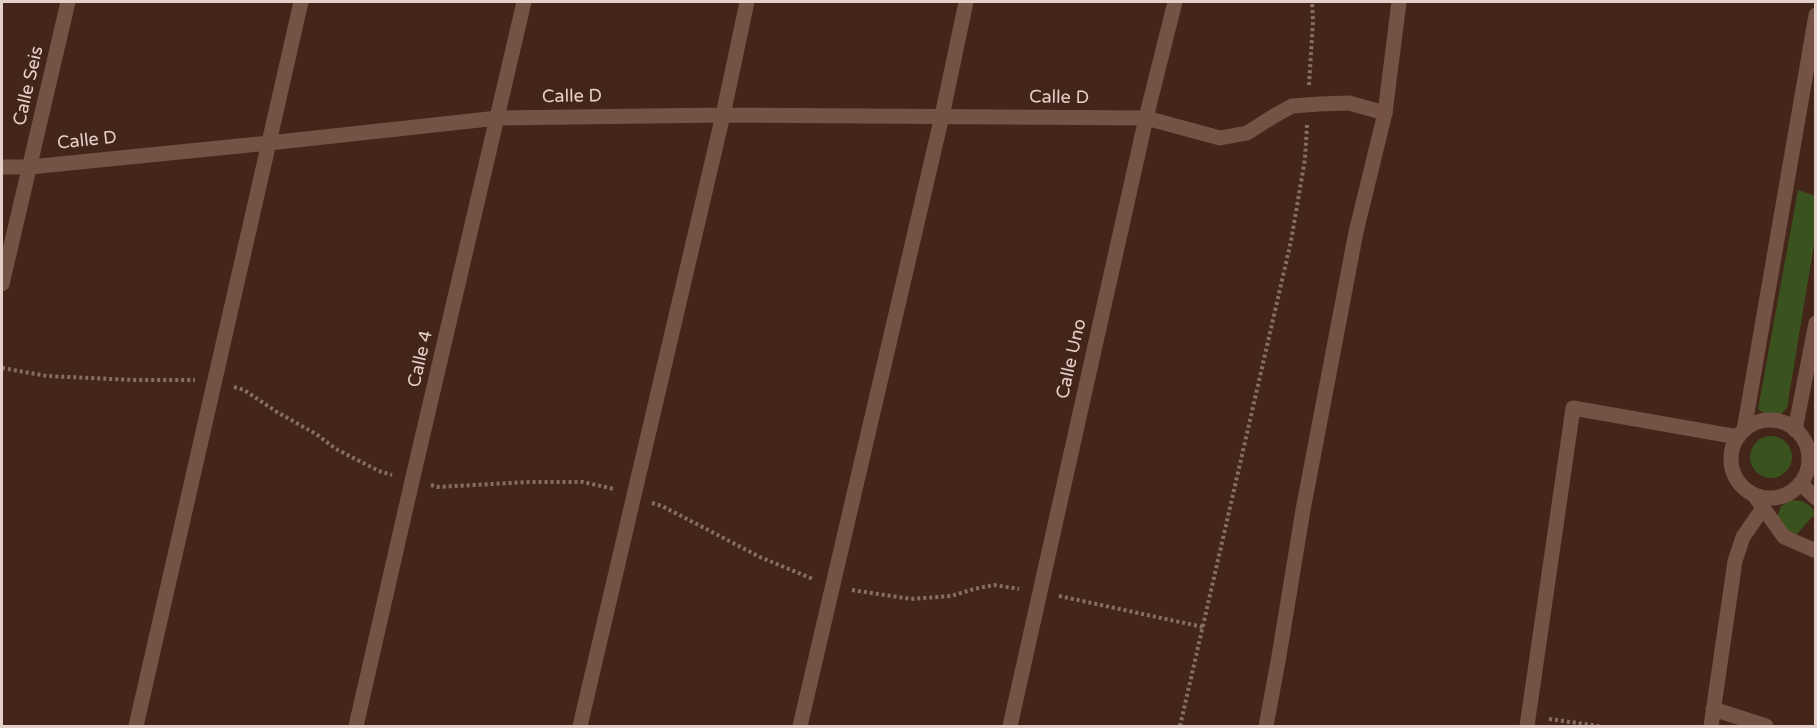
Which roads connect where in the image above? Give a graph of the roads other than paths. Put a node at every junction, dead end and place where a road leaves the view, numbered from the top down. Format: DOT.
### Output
graph roads {
  1 [pos="68,2"];
  2 [pos="301,2"];
  3 [pos="524,2"];
  4 [pos="747,2"];
  5 [pos="966,2"];
  6 [pos="1175,2"];
  7 [pos="1400,2"];
  8 [pos="1815,15"];
  9 [pos="1385,112"];
  10 [pos="723,115"];
  11 [pos="942,116"];
  12 [pos="498,118"];
  13 [pos="1146,118"];
  14 [pos="269,143"];
  15 [pos="30,166"];
  16 [pos="2,167"];
  17 [pos="2,284"];
  18 [pos="1815,330"];
  19 [pos="1795,430"];
  20 [pos="1741,434"];
  21 [pos="1813,459"];
  22 [pos="1801,484"];
  23 [pos="1815,498"];
  24 [pos="1759,501"];
  25 [pos="1815,551"];
  26 [pos="1713,710"];
  27 [pos="1527,721"];
  28 [pos="136,726"];
  29 [pos="356,726"];
  30 [pos="580,726"];
  31 [pos="800,726"];
  32 [pos="1010,726"];
  33 [pos="1266,726"];
  34 [pos="1711,726"];
  35 [pos="1766,726"];
  1 -- 15 [label="street, Calle Seis"];
  2 -- 14 [label="street"];
  3 -- 12 [label="street, Calle 4"];
  4 -- 10 [label="street"];
  5 -- 11 [label="street"];
  6 -- 13 [label="street, Calle Uno"];
  7 -- 9 [label="street"];
  8 -- 20 [label="street"];
  9 -- 13 [label="street, Calle D"];
  9 -- 33 [label="street"];
  10 -- 11 [label="street, Calle D"];
  10 -- 12 [label="street, Calle D"];
  10 -- 30 [label="street"];
  11 -- 13 [label="street, Calle D"];
  11 -- 31 [label="street"];
  12 -- 14 [label="street, Calle D"];
  12 -- 29 [label="street, Calle 4"];
  13 -- 32 [label="street, Calle Uno"];
  14 -- 15 [label="street, Calle D"];
  14 -- 28 [label="street"];
  15 -- 16 [label="street, Calle D"];
  15 -- 17 [label="street, Calle Seis"];
  18 -- 19 [label="street"];
  19 -- 20 [label="street"];
  19 -- 21 [label="street"];
  20 -- 24 [label="street"];
  20 -- 27 [label="street"];
  21 -- 22 [label="street"];
  22 -- 23 [label="street"];
  22 -- 24 [label="street"];
  24 -- 25 [label="street"];
  24 -- 26 [label="street"];
  26 -- 34 [label="street"];
  26 -- 35 [label="street"];
}
